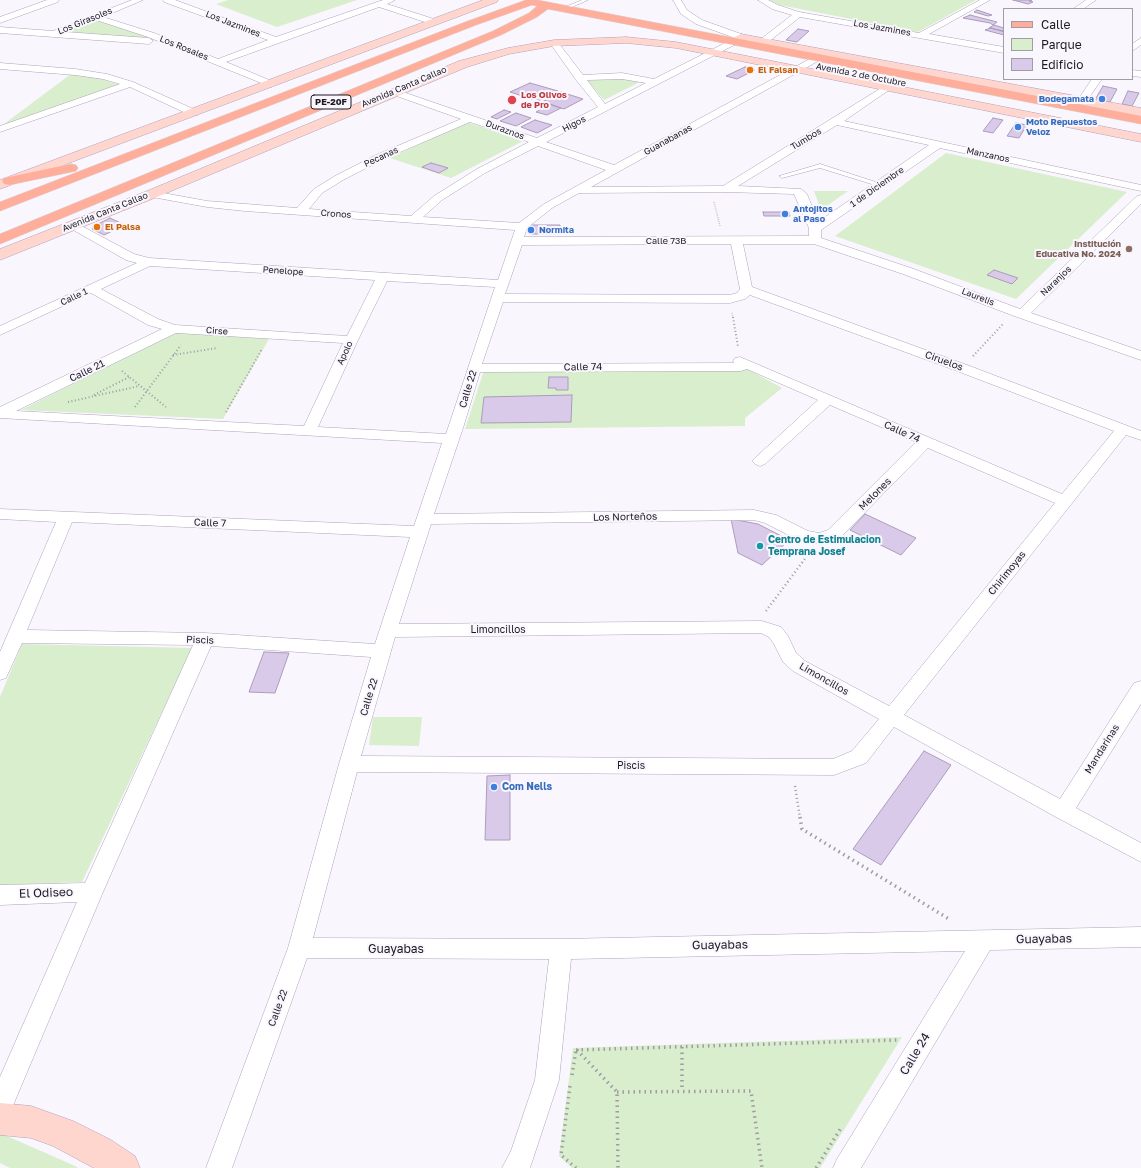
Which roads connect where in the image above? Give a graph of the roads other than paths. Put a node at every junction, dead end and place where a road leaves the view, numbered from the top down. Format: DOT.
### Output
graph roads {
  1 [pos="56,0"];
  2 [pos="139,0"];
  3 [pos="167,0"];
  4 [pos="391,0"];
  5 [pos="586,0"];
  6 [pos="677,0"];
  7 [pos="762,0"];
  8 [pos="986,0"];
  9 [pos="1092,0"];
  10 [pos="490,1"];
  11 [pos="379,4"];
  12 [pos="535,6"];
  13 [pos="565,8"];
  14 [pos="1079,8"];
  15 [pos="798,14"];
  16 [pos="94,17"];
  17 [pos="560,19"];
  18 [pos="574,19"];
  19 [pos="0,20"];
  20 [pos="434,22"];
  21 [pos="0,30"];
  22 [pos="53,34"];
  23 [pos="921,35"];
  24 [pos="738,39"];
  25 [pos="276,40"];
  26 [pos="764,41"];
  27 [pos="170,43"];
  28 [pos="554,43"];
  29 [pos="718,50"];
  30 [pos="1003,50"];
  31 [pos="818,58"];
  32 [pos="218,62"];
  33 [pos="0,66"];
  34 [pos="800,67"];
  35 [pos="579,78"];
  36 [pos="1096,80"];
  37 [pos="656,82"];
  38 [pos="130,84"];
  39 [pos="271,84"];
  40 [pos="886,88"];
  41 [pos="394,92"];
  42 [pos="1082,101"];
  43 [pos="604,109"];
  44 [pos="1141,112"];
  45 [pos="194,113"];
  46 [pos="471,118"];
  47 [pos="1141,120"];
  48 [pos="835,122"];
  49 [pos="0,129"];
  50 [pos="1141,130"];
  51 [pos="1141,138"];
  52 [pos="538,142"];
  53 [pos="938,144"];
  54 [pos="154,148"];
  55 [pos="615,169"];
  56 [pos="782,176"];
  57 [pos="3,182"];
  58 [pos="880,185"];
  59 [pos="1141,188"];
  60 [pos="725,189"];
  61 [pos="577,190"];
  62 [pos="152,194"];
  63 [pos="1141,198"];
  64 [pos="0,207"];
  65 [pos="300,212"];
  66 [pos="413,220"];
  67 [pos="72,225"];
  68 [pos="520,234"];
  69 [pos="815,234"];
  70 [pos="0,239"];
  71 [pos="730,241"];
  72 [pos="0,255"];
  73 [pos="148,262"];
  74 [pos="383,277"];
  75 [pos="92,288"];
  76 [pos="746,289"];
  77 [pos="501,291"];
  78 [pos="1019,313"];
  79 [pos="174,329"];
  80 [pos="0,331"];
  81 [pos="351,340"];
  82 [pos="1141,356"];
  83 [pos="474,368"];
  84 [pos="828,399"];
  85 [pos="0,413"];
  86 [pos="1123,429"];
  87 [pos="309,431"];
  88 [pos="1141,436"];
  89 [pos="451,439"];
  90 [pos="926,442"];
  91 [pos="760,461"];
  92 [pos="1065,501"];
  93 [pos="0,514"];
  94 [pos="66,517"];
  95 [pos="422,525"];
  96 [pos="820,539"];
  97 [pos="388,631"];
  98 [pos="16,636"];
  99 [pos="205,639"];
  100 [pos="383,650"];
  101 [pos="0,673"];
  102 [pos="1141,688"];
  103 [pos="891,717"];
  104 [pos="349,764"];
  105 [pos="1063,811"];
  106 [pos="1141,853"];
  107 [pos="92,892"];
  108 [pos="0,895"];
  109 [pos="1141,937"];
  110 [pos="984,940"];
  111 [pos="299,948"];
  112 [pos="561,948"];
  113 [pos="0,1106"];
  114 [pos="0,1119"];
  115 [pos="123,1168"];
  116 [pos="219,1168"];
  117 [pos="515,1168"];
  118 [pos="846,1168"];
  1 -- 19 [label="street"];
  2 -- 16 [label="street, Los Girasoles"];
  3 -- 25 [label="street, Los Jazmines"];
  4 -- 11 [label="street"];
  5 -- 13 [label="lane"];
  6 -- 24 [label="street"];
  7 -- 15 [label="street, Los Jazmines"];
  8 -- 23 [label="street"];
  9 -- 14 [label="street"];
  10 -- 12 [label="street, Avenida 2 de Octubre"];
  10 -- 20 [label="street"];
  11 -- 20 [label="street"];
  11 -- 25 [label="street"];
  12 -- 13 [label="main road, Avenida 2 de Octubre"];
  12 -- 18 [label="main road, Avenida 2 de Octubre"];
  12 -- 54 [label="main road, PE-20F"];
  12 -- 70 [label="main road, Avenida Canta Callao / PE-20F"];
  13 -- 24 [label="main road, Avenida 2 de Octubre"];
  15 -- 23 [label="street, Los Jazmines"];
  15 -- 26 [label="street"];
  16 -- 22 [label="street, Los Girasoles"];
  16 -- 27 [label="street, Los Rosales"];
  17 -- 18 [label="main road"];
  18 -- 29 [label="main road, Avenida 2 de Octubre"];
  20 -- 39 [label="street"];
  21 -- 22 [label="street"];
  22 -- 27 [label="street"];
  23 -- 30 [label="street, Los Jazmines"];
  24 -- 26 [label="street"];
  24 -- 29 [label="street, Higos"];
  24 -- 31 [label="main road, Avenida 2 de Octubre"];
  25 -- 32 [label="street"];
  26 -- 42 [label="street, Avenida 2 de Octubre"];
  27 -- 32 [label="street, Los Rosales"];
  28 -- 29 [label="street, Avenida Canta Callao"];
  28 -- 35 [label="street"];
  28 -- 41 [label="street, Avenida Canta Callao"];
  29 -- 34 [label="street, Avenida 2 de Octubre"];
  29 -- 37 [label="street, Higos"];
  31 -- 34 [label="street, Guanabanas"];
  31 -- 47 [label="main road, Avenida 2 de Octubre"];
  32 -- 39 [label="street, Los Rosales"];
  33 -- 38 [label="street"];
  34 -- 40 [label="street, Avenida 2 de Octubre"];
  34 -- 50 [label="main road, Avenida 2 de Octubre"];
  34 -- 55 [label="street, Guanabanas"];
  35 -- 37 [label="street"];
  35 -- 43 [label="street"];
  36 -- 42 [label="street"];
  37 -- 43 [label="street, Higos"];
  38 -- 45 [label="street"];
  38 -- 49 [label="street"];
  39 -- 45 [label="street"];
  40 -- 48 [label="street, Tumbos"];
  40 -- 51 [label="street, Avenida 2 de Octubre"];
  41 -- 46 [label="street, Duraznos"];
  41 -- 62 [label="street, Avenida Canta Callao"];
  42 -- 44 [label="street, Avenida 2 de Octubre"];
  43 -- 52 [label="street, Higos"];
  45 -- 57 [label="street"];
  46 -- 52 [label="street, Duraznos"];
  46 -- 65 [label="street, Pecanas"];
  48 -- 53 [label="street, Manzanos"];
  48 -- 60 [label="street, Tumbos"];
  52 -- 55 [label="street, Duraznos"];
  52 -- 66 [label="street, Higos"];
  53 -- 58 [label="street, 1 de Diciembre"];
  53 -- 59 [label="street, Manzanos"];
  54 -- 57 [label="main road"];
  54 -- 64 [label="main road, PE-20F"];
  55 -- 61 [label="street, Guanabanas"];
  56 -- 58 [label="lane"];
  58 -- 69 [label="street, 1 de Diciembre"];
  60 -- 61 [label="street"];
  60 -- 69 [label="street"];
  61 -- 68 [label="street, Guanabanas"];
  62 -- 65 [label="street, Cronos"];
  62 -- 67 [label="street, Avenida Canta Callao"];
  63 -- 78 [label="street, Naranjos"];
  65 -- 66 [label="street, Cronos"];
  66 -- 68 [label="street, Cronos"];
  67 -- 72 [label="street, Avenida Canta Callao"];
  67 -- 73 [label="street, Penelope"];
  68 -- 71 [label="street, Calle 73B"];
  68 -- 77 [label="street, Calle 22"];
  69 -- 71 [label="street, Calle 73B"];
  69 -- 78 [label="street, Laurelis"];
  71 -- 76 [label="street"];
  73 -- 74 [label="street, Penelope"];
  73 -- 75 [label="street, Calle 1"];
  74 -- 77 [label="street, Penelope"];
  74 -- 81 [label="street, Apolo"];
  75 -- 79 [label="street, Cirse"];
  75 -- 80 [label="street, Calle 1"];
  76 -- 77 [label="street, Penelope"];
  76 -- 86 [label="street, Ciruelos"];
  77 -- 83 [label="street, Calle 22"];
  78 -- 82 [label="street, Laurelis"];
  79 -- 81 [label="street, Cirse"];
  79 -- 85 [label="street, Calle 21"];
  81 -- 87 [label="street, Apolo"];
  83 -- 84 [label="street, Calle 74"];
  83 -- 89 [label="street, Calle 22"];
  84 -- 90 [label="street, Calle 74"];
  84 -- 91 [label="street"];
  85 -- 87 [label="street"];
  86 -- 88 [label="street, Ciruelos"];
  86 -- 92 [label="street, Chirimoyas"];
  87 -- 89 [label="street"];
  89 -- 95 [label="street, Calle 22"];
  90 -- 92 [label="street, Calle 74"];
  90 -- 96 [label="street, Melones"];
  92 -- 103 [label="street, Chirimoyas"];
  93 -- 94 [label="street, Calle 7"];
  94 -- 95 [label="street, Calle 7"];
  94 -- 98 [label="street"];
  95 -- 96 [label="street, Los Norteños"];
  95 -- 97 [label="street, Calle 22"];
  97 -- 100 [label="street, Calle 22"];
  97 -- 103 [label="street, Limoncillos"];
  98 -- 99 [label="street, Piscis"];
  98 -- 101 [label="street"];
  99 -- 100 [label="street, Piscis"];
  99 -- 107 [label="street"];
  100 -- 104 [label="street, Calle 22"];
  102 -- 105 [label="street, Mandarinas"];
  103 -- 104 [label="street, Piscis"];
  103 -- 105 [label="street, Limoncillos"];
  104 -- 111 [label="street, Calle 22"];
  105 -- 106 [label="street, Limoncillos"];
  107 -- 108 [label="street, El Odiseo"];
  107 -- 113 [label="street"];
  109 -- 110 [label="street, Guayabas"];
  110 -- 112 [label="street, Guayabas"];
  110 -- 118 [label="street, Calle 24"];
  111 -- 112 [label="street, Guayabas"];
  111 -- 116 [label="street, Calle 22"];
  112 -- 117 [label="street"];
  114 -- 115 [label="street"];
}
